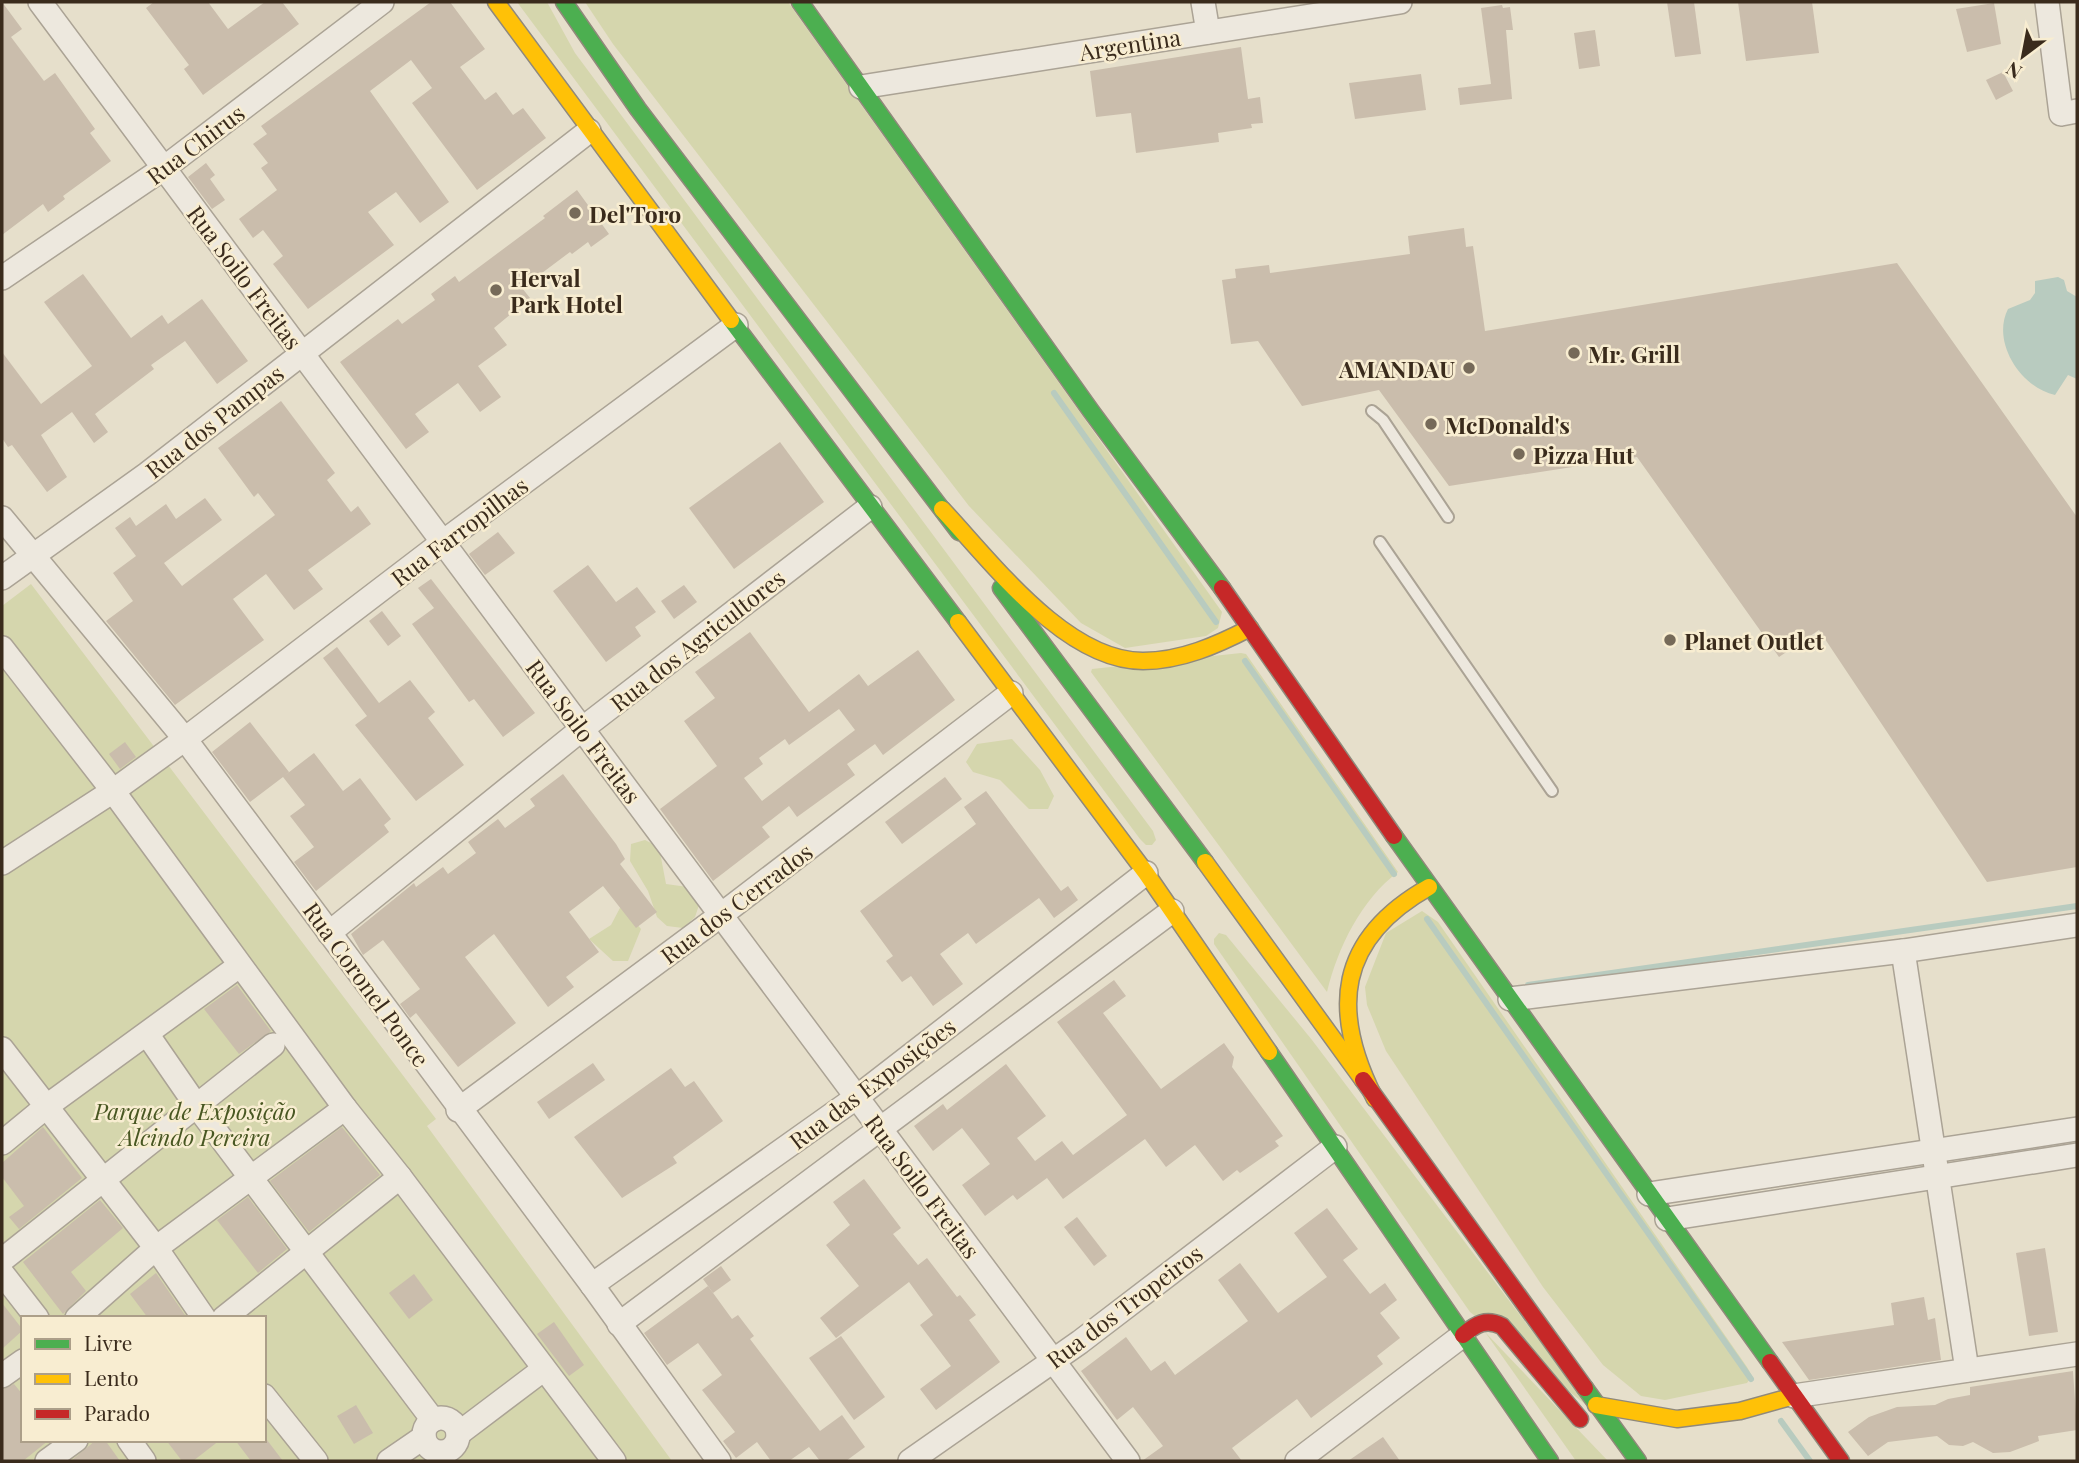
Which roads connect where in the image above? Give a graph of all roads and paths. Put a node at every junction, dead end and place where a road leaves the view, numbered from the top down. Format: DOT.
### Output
graph roads {
  1 [pos="40,2"];
  2 [pos="382,2"];
  3 [pos="496,2"];
  4 [pos="564,2"];
  5 [pos="800,2"];
  6 [pos="1203,2"];
  7 [pos="1400,2"];
  8 [pos="2047,2"];
  9 [pos="1208,32"];
  10 [pos="861,87"];
  11 [pos="2069,112"];
  12 [pos="589,131"];
  13 [pos="164,168"];
  14 [pos="2,278"];
  15 [pos="736,325"];
  16 [pos="302,353"];
  17 [pos="1372,411"];
  18 [pos="870,507"];
  19 [pos="942,509"];
  20 [pos="1448,517"];
  21 [pos="2,518"];
  22 [pos="443,542"];
  23 [pos="1380,542"];
  24 [pos="32,557"];
  25 [pos="2,578"];
  26 [pos="1250,628"];
  27 [pos="2,648"];
  28 [pos="1011,693"];
  29 [pos="582,729"];
  30 [pos="185,739"];
  31 [pos="113,791"];
  32 [pos="1552,791"];
  33 [pos="2,863"];
  34 [pos="1186,868"];
  35 [pos="1152,870"];
  36 [pos="1224,887"];
  37 [pos="1429,887"];
  38 [pos="1172,911"];
  39 [pos="721,915"];
  40 [pos="2077,925"];
  41 [pos="329,933"];
  42 [pos="1903,951"];
  43 [pos="239,966"];
  44 [pos="1510,999"];
  45 [pos="147,1034"];
  46 [pos="273,1045"];
  47 [pos="2,1049"];
  48 [pos="857,1097"];
  49 [pos="1375,1099"];
  50 [pos="195,1105"];
  51 [pos="47,1106"];
  52 [pos="345,1108"];
  53 [pos="458,1110"];
  54 [pos="880,1128"];
  55 [pos="2077,1129"];
  56 [pos="2,1143"];
  57 [pos="1335,1147"];
  58 [pos="1933,1151"];
  59 [pos="2077,1155"];
  60 [pos="250,1177"];
  61 [pos="400,1177"];
  62 [pos="1937,1177"];
  63 [pos="103,1179"];
  64 [pos="1649,1194"];
  65 [pos="1668,1219"];
  66 [pos="156,1248"];
  67 [pos="306,1250"];
  68 [pos="2,1261"];
  69 [pos="2,1273"];
  70 [pos="592,1285"];
  71 [pos="35,1316"];
  72 [pos="79,1316"];
  73 [pos="203,1316"];
  74 [pos="226,1316"];
  75 [pos="619,1324"];
  76 [pos="1462,1335"];
  77 [pos="2077,1353"];
  78 [pos="1053,1360"];
  79 [pos="21,1363"];
  80 [pos="539,1363"];
  81 [pos="1967,1370"];
  82 [pos="2,1377"];
  83 [pos="1794,1396"];
  84 [pos="266,1398"];
  85 [pos="1596,1405"];
  86 [pos="1590,1430"];
  87 [pos="73,1442"];
  88 [pos="130,1442"];
  89 [pos="442,1442"];
  90 [pos="1608,1448"];
  91 [pos="47,1461"];
  92 [pos="144,1461"];
  93 [pos="316,1461"];
  94 [pos="389,1461"];
  95 [pos="614,1461"];
  96 [pos="719,1461"];
  97 [pos="910,1461"];
  98 [pos="1128,1461"];
  99 [pos="1297,1461"];
  100 [pos="1550,1461"];
  101 [pos="1622,1461"];
  102 [pos="1638,1461"];
  103 [pos="1841,1461"];
  1 -- 13 [label="street, Rua Soilo Freitas"];
  2 -- 13 [label="street, Rua Chirus"];
  3 -- 12 [label="main road"];
  4 -- 19 [label="main road"];
  5 -- 10 [label="main road"];
  6 -- 9 [label="street"];
  7 -- 9 [label="street, Argentina"];
  8 -- 11 [label="street"];
  9 -- 10 [label="street, Argentina"];
  10 -- 26 [label="main road"];
  12 -- 15 [label="main road"];
  12 -- 16 [label="street, Rua dos Pampas"];
  13 -- 14 [label="street, Rua Chirus"];
  13 -- 16 [label="street, Rua Soilo Freitas"];
  15 -- 18 [label="main road"];
  15 -- 22 [label="street, Rua Farropilhas"];
  16 -- 22 [label="street, Rua Soilo Freitas"];
  16 -- 24 [label="street, Rua dos Pampas"];
  17 -- 20 [label="lane"];
  18 -- 28 [label="main road"];
  18 -- 29 [label="street, Rua dos Agricultores"];
  19 -- 26 [label="main road"];
  19 -- 36 [label="main road"];
  21 -- 24 [label="street, Rua Coronel Ponce"];
  22 -- 29 [label="street, Rua Soilo Freitas"];
  22 -- 30 [label="street, Rua Farropilhas"];
  23 -- 32 [label="lane"];
  24 -- 25 [label="street, Rua dos Pampas"];
  24 -- 30 [label="street, Rua Coronel Ponce"];
  26 -- 37 [label="main road"];
  27 -- 31 [label="street"];
  28 -- 35 [label="main road"];
  28 -- 39 [label="street, Rua dos Cerrados"];
  29 -- 39 [label="street, Rua Soilo Freitas"];
  29 -- 41 [label="street, Rua dos Agricultores"];
  30 -- 31 [label="street, Rua Farropilhas"];
  30 -- 41 [label="street, Rua Coronel Ponce"];
  31 -- 33 [label="street, Rua Farropilhas"];
  31 -- 43 [label="street"];
  34 -- 36 [label="main road"];
  35 -- 38 [label="main road"];
  35 -- 48 [label="street, Rua das Exposições"];
  36 -- 49 [label="main road"];
  37 -- 44 [label="main road"];
  37 -- 49 [label="main road"];
  38 -- 54 [label="street, Rua das Exposições"];
  38 -- 57 [label="main road"];
  39 -- 48 [label="street, Rua Soilo Freitas"];
  39 -- 53 [label="street, Rua dos Cerrados"];
  40 -- 42 [label="street"];
  41 -- 53 [label="street, Rua Coronel Ponce"];
  42 -- 44 [label="street"];
  42 -- 58 [label="street"];
  43 -- 45 [label="street"];
  43 -- 52 [label="street"];
  44 -- 64 [label="main road"];
  45 -- 50 [label="street"];
  45 -- 51 [label="street"];
  46 -- 50 [label="street"];
  47 -- 51 [label="street"];
  48 -- 54 [label="street, Rua Soilo Freitas"];
  48 -- 70 [label="street, Rua das Exposições"];
  49 -- 85 [label="main road"];
  50 -- 60 [label="street"];
  50 -- 63 [label="street"];
  51 -- 56 [label="street"];
  51 -- 63 [label="street"];
  52 -- 60 [label="street"];
  52 -- 61 [label="street"];
  53 -- 70 [label="street, Rua Coronel Ponce"];
  54 -- 75 [label="street, Rua das Exposições"];
  54 -- 78 [label="street, Rua Soilo Freitas"];
  55 -- 58 [label="street"];
  57 -- 76 [label="main road"];
  57 -- 78 [label="street, Rua dos Tropeiros"];
  58 -- 62 [label="street"];
  58 -- 64 [label="street"];
  59 -- 62 [label="street"];
  60 -- 66 [label="street"];
  60 -- 67 [label="street"];
  61 -- 67 [label="street"];
  61 -- 80 [label="street"];
  62 -- 65 [label="street"];
  62 -- 81 [label="street"];
  63 -- 66 [label="street"];
  63 -- 68 [label="street"];
  64 -- 65 [label="main road"];
  65 -- 83 [label="main road"];
  66 -- 72 [label="street"];
  66 -- 73 [label="street"];
  67 -- 74 [label="street"];
  67 -- 89 [label="street"];
  69 -- 71 [label="street"];
  70 -- 75 [label="street, Rua Coronel Ponce"];
  75 -- 96 [label="street, Rua Coronel Ponce"];
  76 -- 86 [label="main road"];
  76 -- 99 [label="street"];
  76 -- 100 [label="main road"];
  77 -- 81 [label="street"];
  78 -- 97 [label="street, Rua dos Tropeiros"];
  78 -- 98 [label="street, Rua Soilo Freitas"];
  79 -- 82 [label="street"];
  80 -- 89 [label="street"];
  80 -- 95 [label="street"];
  81 -- 83 [label="street"];
  83 -- 85 [label="main road"];
  83 -- 103 [label="main road"];
  84 -- 93 [label="street"];
  85 -- 102 [label="main road"];
  87 -- 91 [label="street"];
  88 -- 92 [label="street"];
  89 -- 94 [label="street"];
  90 -- 101 [label="main road"];
}
